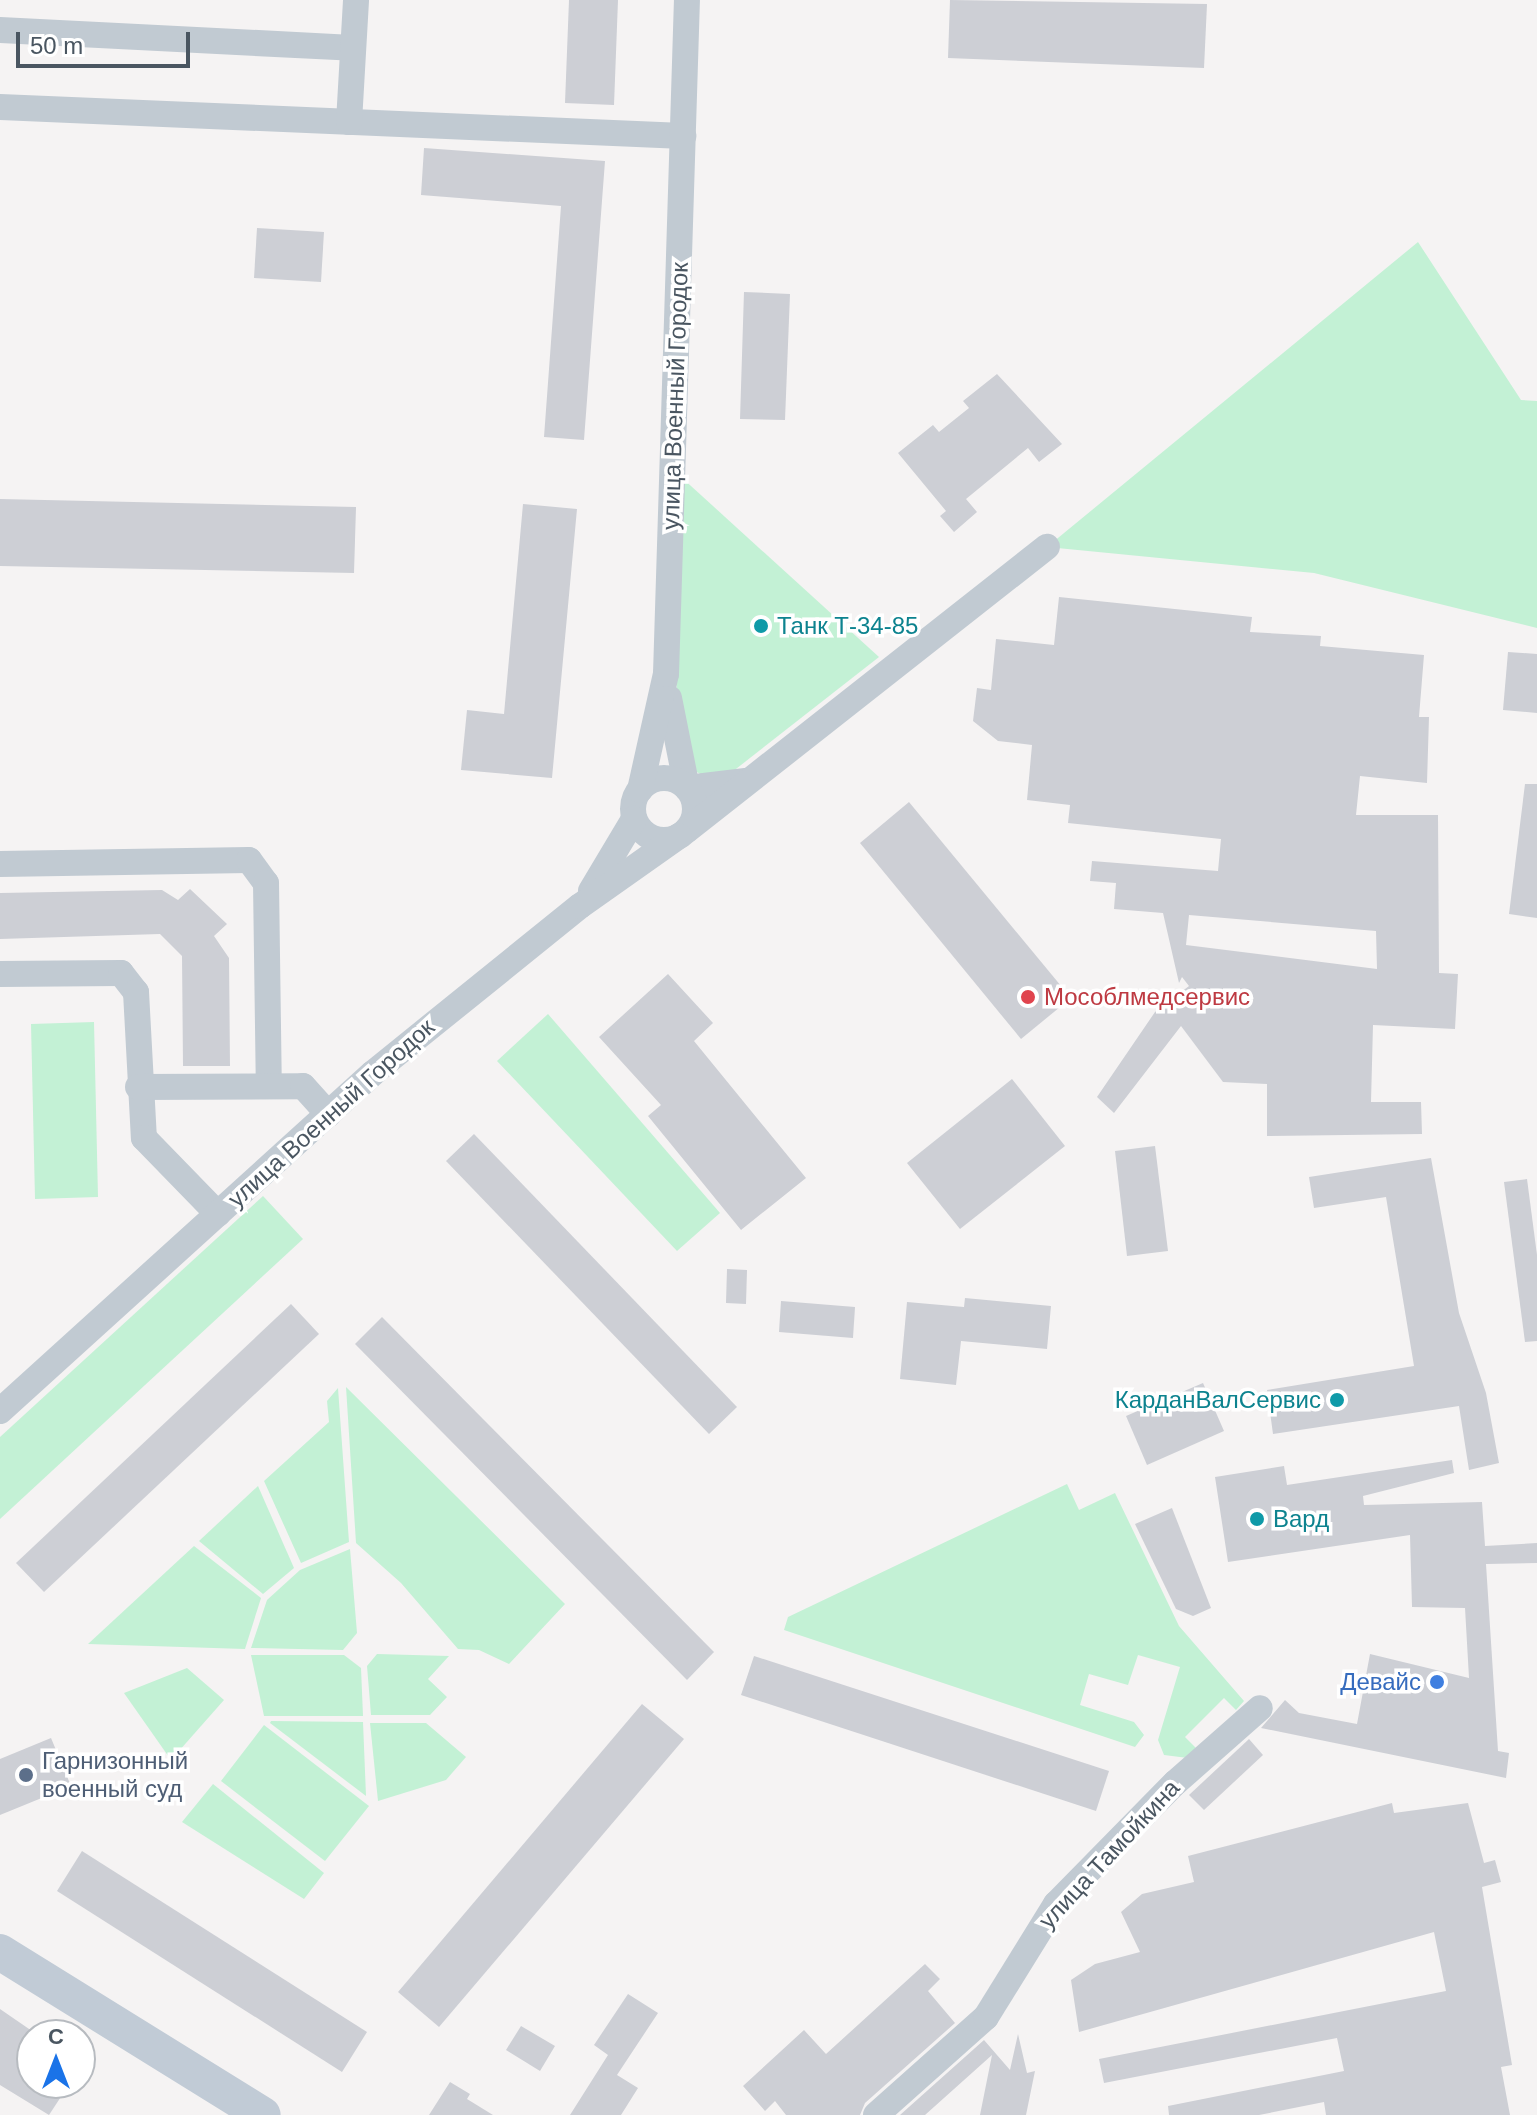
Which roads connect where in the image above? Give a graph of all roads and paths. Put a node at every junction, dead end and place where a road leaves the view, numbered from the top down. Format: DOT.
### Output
graph roads {
  1 [pos="356,0"];
  2 [pos="687,0"];
  3 [pos="0,30"];
  4 [pos="353,48"];
  5 [pos="0,107"];
  6 [pos="349,122"];
  7 [pos="683,136"];
  8 [pos="1047,547"];
  9 [pos="666,674"];
  10 [pos="756,778"];
  11 [pos="687,788"];
  12 [pos="640,790"];
  13 [pos="634,819"];
  14 [pos="683,833"];
  15 [pos="0,864"];
  16 [pos="580,906"];
  17 [pos="0,974"];
  18 [pos="269,1086"];
  19 [pos="138,1087"];
  20 [pos="328,1114"];
  21 [pos="218,1214"];
  22 [pos="0,1411"];
  23 [pos="1260,1708"];
  24 [pos="0,1952"];
  25 [pos="263,2115"];
  26 [pos="876,2115"];
  1 -- 4 [label="street"];
  2 -- 7 [label="street, улица Военный Городок"];
  3 -- 4 [label="street"];
  4 -- 6 [label="street"];
  5 -- 6 [label="street"];
  6 -- 7 [label="street"];
  7 -- 9 [label="street, улица Военный Городок"];
  8 -- 10 [label="street, улица Военный Городок"];
  9 -- 11 [label="street"];
  9 -- 12 [label="street, улица Военный Городок"];
  10 -- 11 [label="street"];
  10 -- 14 [label="street, улица Военный Городок"];
  11 -- 12 [label="street"];
  11 -- 14 [label="street"];
  12 -- 13 [label="street"];
  13 -- 14 [label="street"];
  13 -- 16 [label="street"];
  14 -- 16 [label="street, улица Военный Городок"];
  15 -- 18 [label="street"];
  16 -- 20 [label="street, улица Военный Городок"];
  17 -- 19 [label="street"];
  18 -- 19 [label="street"];
  18 -- 20 [label="street"];
  19 -- 21 [label="street"];
  20 -- 21 [label="street, улица Военный Городок"];
  21 -- 22 [label="street, улица Военный Городок"];
  23 -- 26 [label="street, улица Тамойкина"];
  24 -- 25 [label="street"];
}
